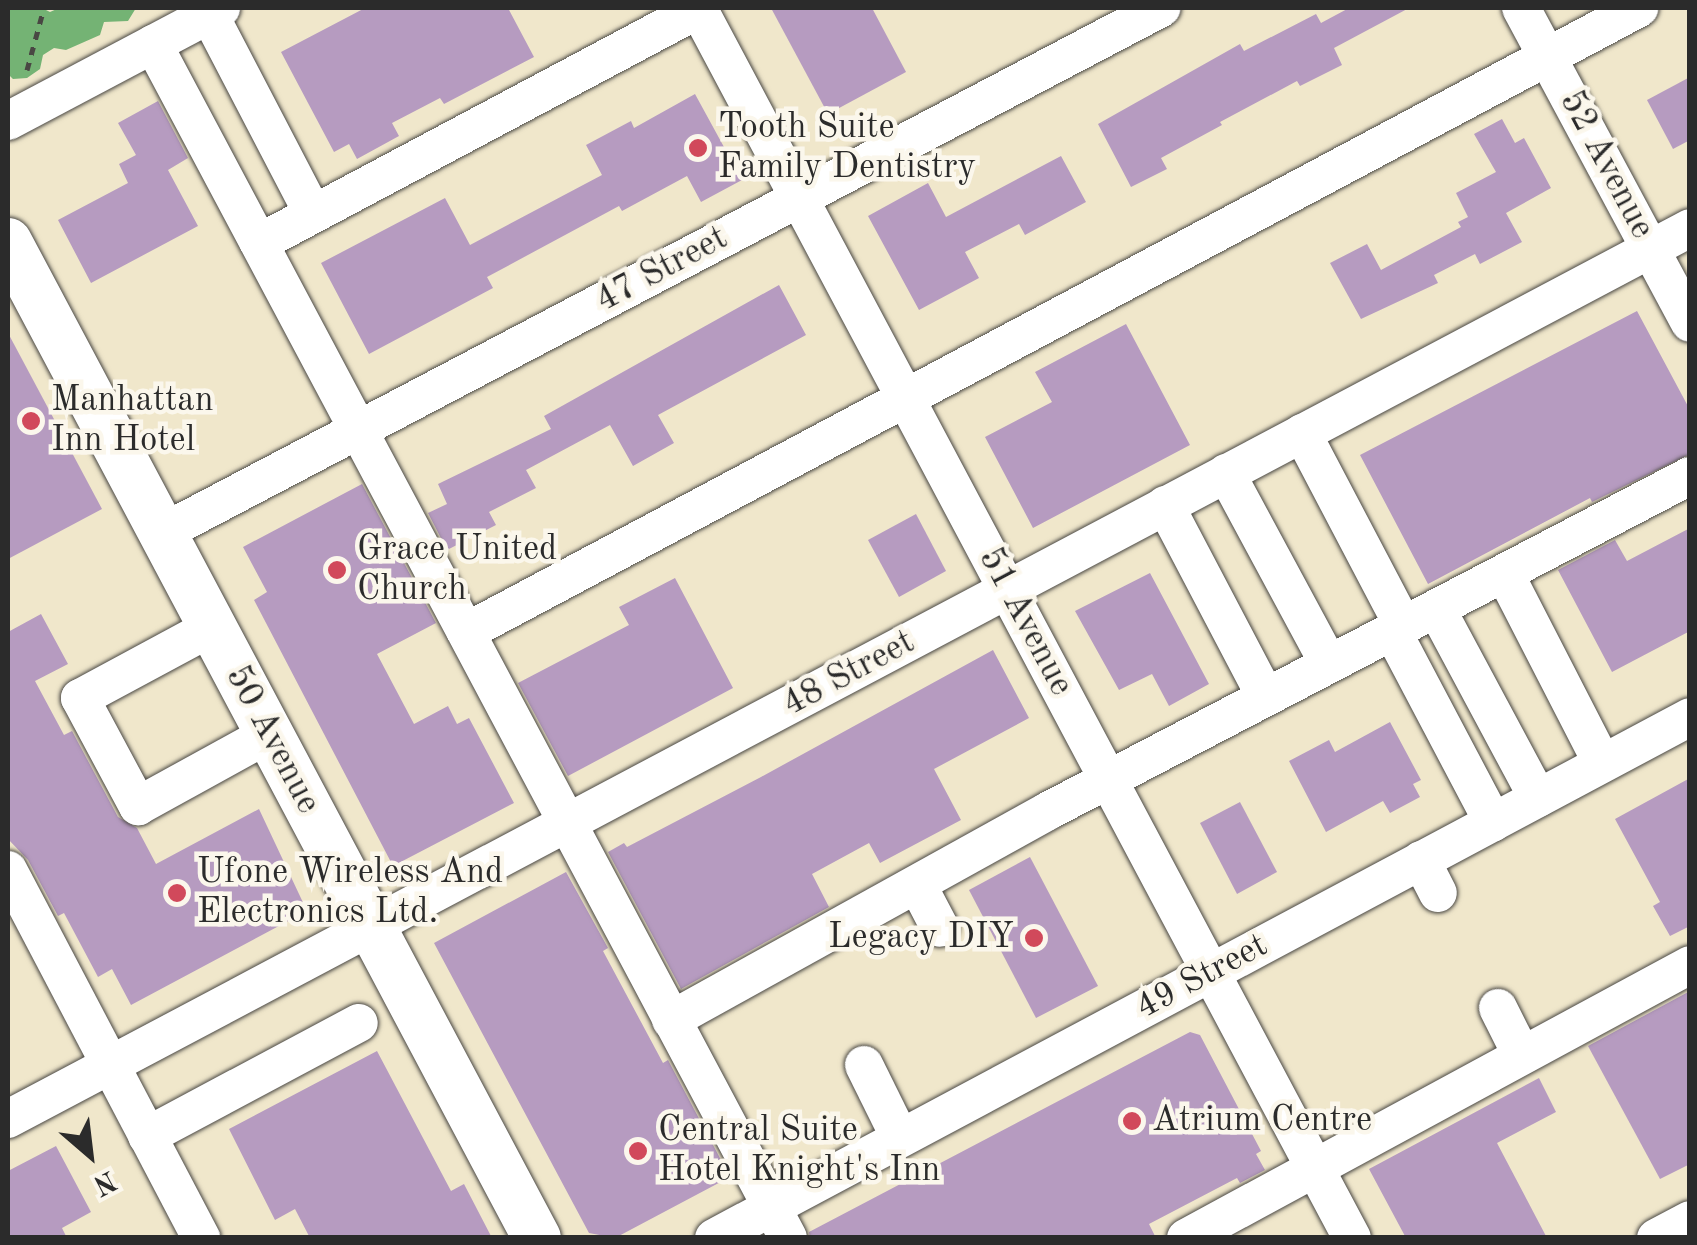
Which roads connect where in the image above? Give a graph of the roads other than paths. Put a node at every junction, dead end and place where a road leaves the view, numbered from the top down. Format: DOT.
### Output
graph roads {
  1 [pos="699,8"];
  2 [pos="1161,8"];
  3 [pos="1521,8"];
  4 [pos="1638,8"];
  5 [pos="215,11"];
  6 [pos="152,44"];
  7 [pos="1547,56"];
  8 [pos="8,121"];
  9 [pos="799,198"];
  10 [pos="313,214"];
  11 [pos="1690,228"];
  12 [pos="8,242"];
  13 [pos="259,243"];
  14 [pos="1650,248"];
  15 [pos="1690,323"];
  16 [pos="906,398"];
  17 [pos="360,430"];
  18 [pos="1302,433"];
  19 [pos="1226,473"];
  20 [pos="1690,476"];
  21 [pos="1165,505"];
  22 [pos="162,533"];
  23 [pos="1509,582"];
  24 [pos="1008,589"];
  25 [pos="1442,618"];
  26 [pos="212,627"];
  27 [pos="466,632"];
  28 [pos="1400,633"];
  29 [pos="1330,664"];
  30 [pos="1266,697"];
  31 [pos="1690,717"];
  32 [pos="269,734"];
  33 [pos="1602,764"];
  34 [pos="1109,780"];
  35 [pos="1538,798"];
  36 [pos="1493,822"];
  37 [pos="566,824"];
  38 [pos="8,870"];
  39 [pos="918,886"];
  40 [pos="20,926"];
  41 [pos="372,926"];
  42 [pos="940,928"];
  43 [pos="1690,965"];
  44 [pos="1211,972"];
  45 [pos="1498,1008"];
  46 [pos="672,1020"];
  47 [pos="360,1023"];
  48 [pos="1521,1054"];
  49 [pos="109,1065"];
  50 [pos="864,1066"];
  51 [pos="8,1119"];
  52 [pos="147,1136"];
  53 [pos="900,1138"];
  54 [pos="1315,1168"];
  55 [pos="1690,1220"];
  56 [pos="780,1222"];
  57 [pos="201,1238"];
  58 [pos="537,1238"];
  59 [pos="714,1238"];
  60 [pos="1186,1238"];
  61 [pos="1352,1238"];
  62 [pos="1656,1238"];
  1 -- 9 [label="street, 51 Avenue"];
  1 -- 10 [label="street"];
  2 -- 9 [label="street, 47 Street"];
  3 -- 7 [label="street, 52 Avenue"];
  4 -- 7 [label="street"];
  5 -- 6 [label="street"];
  5 -- 10 [label="street"];
  6 -- 8 [label="street"];
  6 -- 13 [label="street"];
  7 -- 14 [label="street, 52 Avenue"];
  7 -- 16 [label="street"];
  9 -- 16 [label="street, 51 Avenue"];
  9 -- 17 [label="street, 47 Street"];
  10 -- 13 [label="street"];
  11 -- 14 [label="street, 48 Street"];
  12 -- 22 [label="main road, 50 Avenue"];
  13 -- 17 [label="street"];
  14 -- 15 [label="street, 52 Avenue"];
  14 -- 18 [label="street, 48 Street"];
  16 -- 24 [label="street, 51 Avenue"];
  16 -- 27 [label="street"];
  17 -- 22 [label="street, 47 Street"];
  17 -- 27 [label="street"];
  18 -- 19 [label="street, 48 Street"];
  18 -- 28 [label="street"];
  19 -- 21 [label="street, 48 Street"];
  19 -- 29 [label="street"];
  20 -- 28 [label="street"];
  21 -- 24 [label="street, 48 Street"];
  21 -- 30 [label="street"];
  22 -- 26 [label="main road, 50 Avenue"];
  23 -- 33 [label="street"];
  24 -- 34 [label="street, 51 Avenue"];
  24 -- 37 [label="street, 48 Street"];
  25 -- 35 [label="street"];
  26 -- 32 [label="main road, 50 Avenue"];
  26 -- 32 [label="street"];
  27 -- 37 [label="street"];
  28 -- 29 [label="street"];
  28 -- 36 [label="street"];
  29 -- 30 [label="street"];
  30 -- 34 [label="street"];
  31 -- 33 [label="street, 49 Street"];
  32 -- 41 [label="main road, 50 Avenue"];
  33 -- 35 [label="street, 49 Street"];
  34 -- 39 [label="street"];
  34 -- 44 [label="street, 51 Avenue"];
  35 -- 36 [label="street, 49 Street"];
  36 -- 44 [label="street, 49 Street"];
  37 -- 41 [label="street, 48 Street"];
  37 -- 46 [label="street"];
  38 -- 40 [label="street"];
  39 -- 42 [label="street"];
  39 -- 46 [label="street"];
  40 -- 49 [label="street"];
  41 -- 49 [label="street, 48 Street"];
  41 -- 58 [label="main road, 50 Avenue"];
  43 -- 48 [label="street"];
  44 -- 53 [label="street, 49 Street"];
  44 -- 54 [label="street, 51 Avenue"];
  45 -- 48 [label="street"];
  46 -- 56 [label="street"];
  47 -- 52 [label="street"];
  48 -- 54 [label="street"];
  49 -- 51 [label="street, 48 Street"];
  49 -- 52 [label="street"];
  50 -- 53 [label="street"];
  52 -- 57 [label="street"];
  53 -- 56 [label="street, 49 Street"];
  54 -- 60 [label="street"];
  54 -- 61 [label="street, 51 Avenue"];
  55 -- 62 [label="street"];
  56 -- 59 [label="street, 49 Street"];
}
